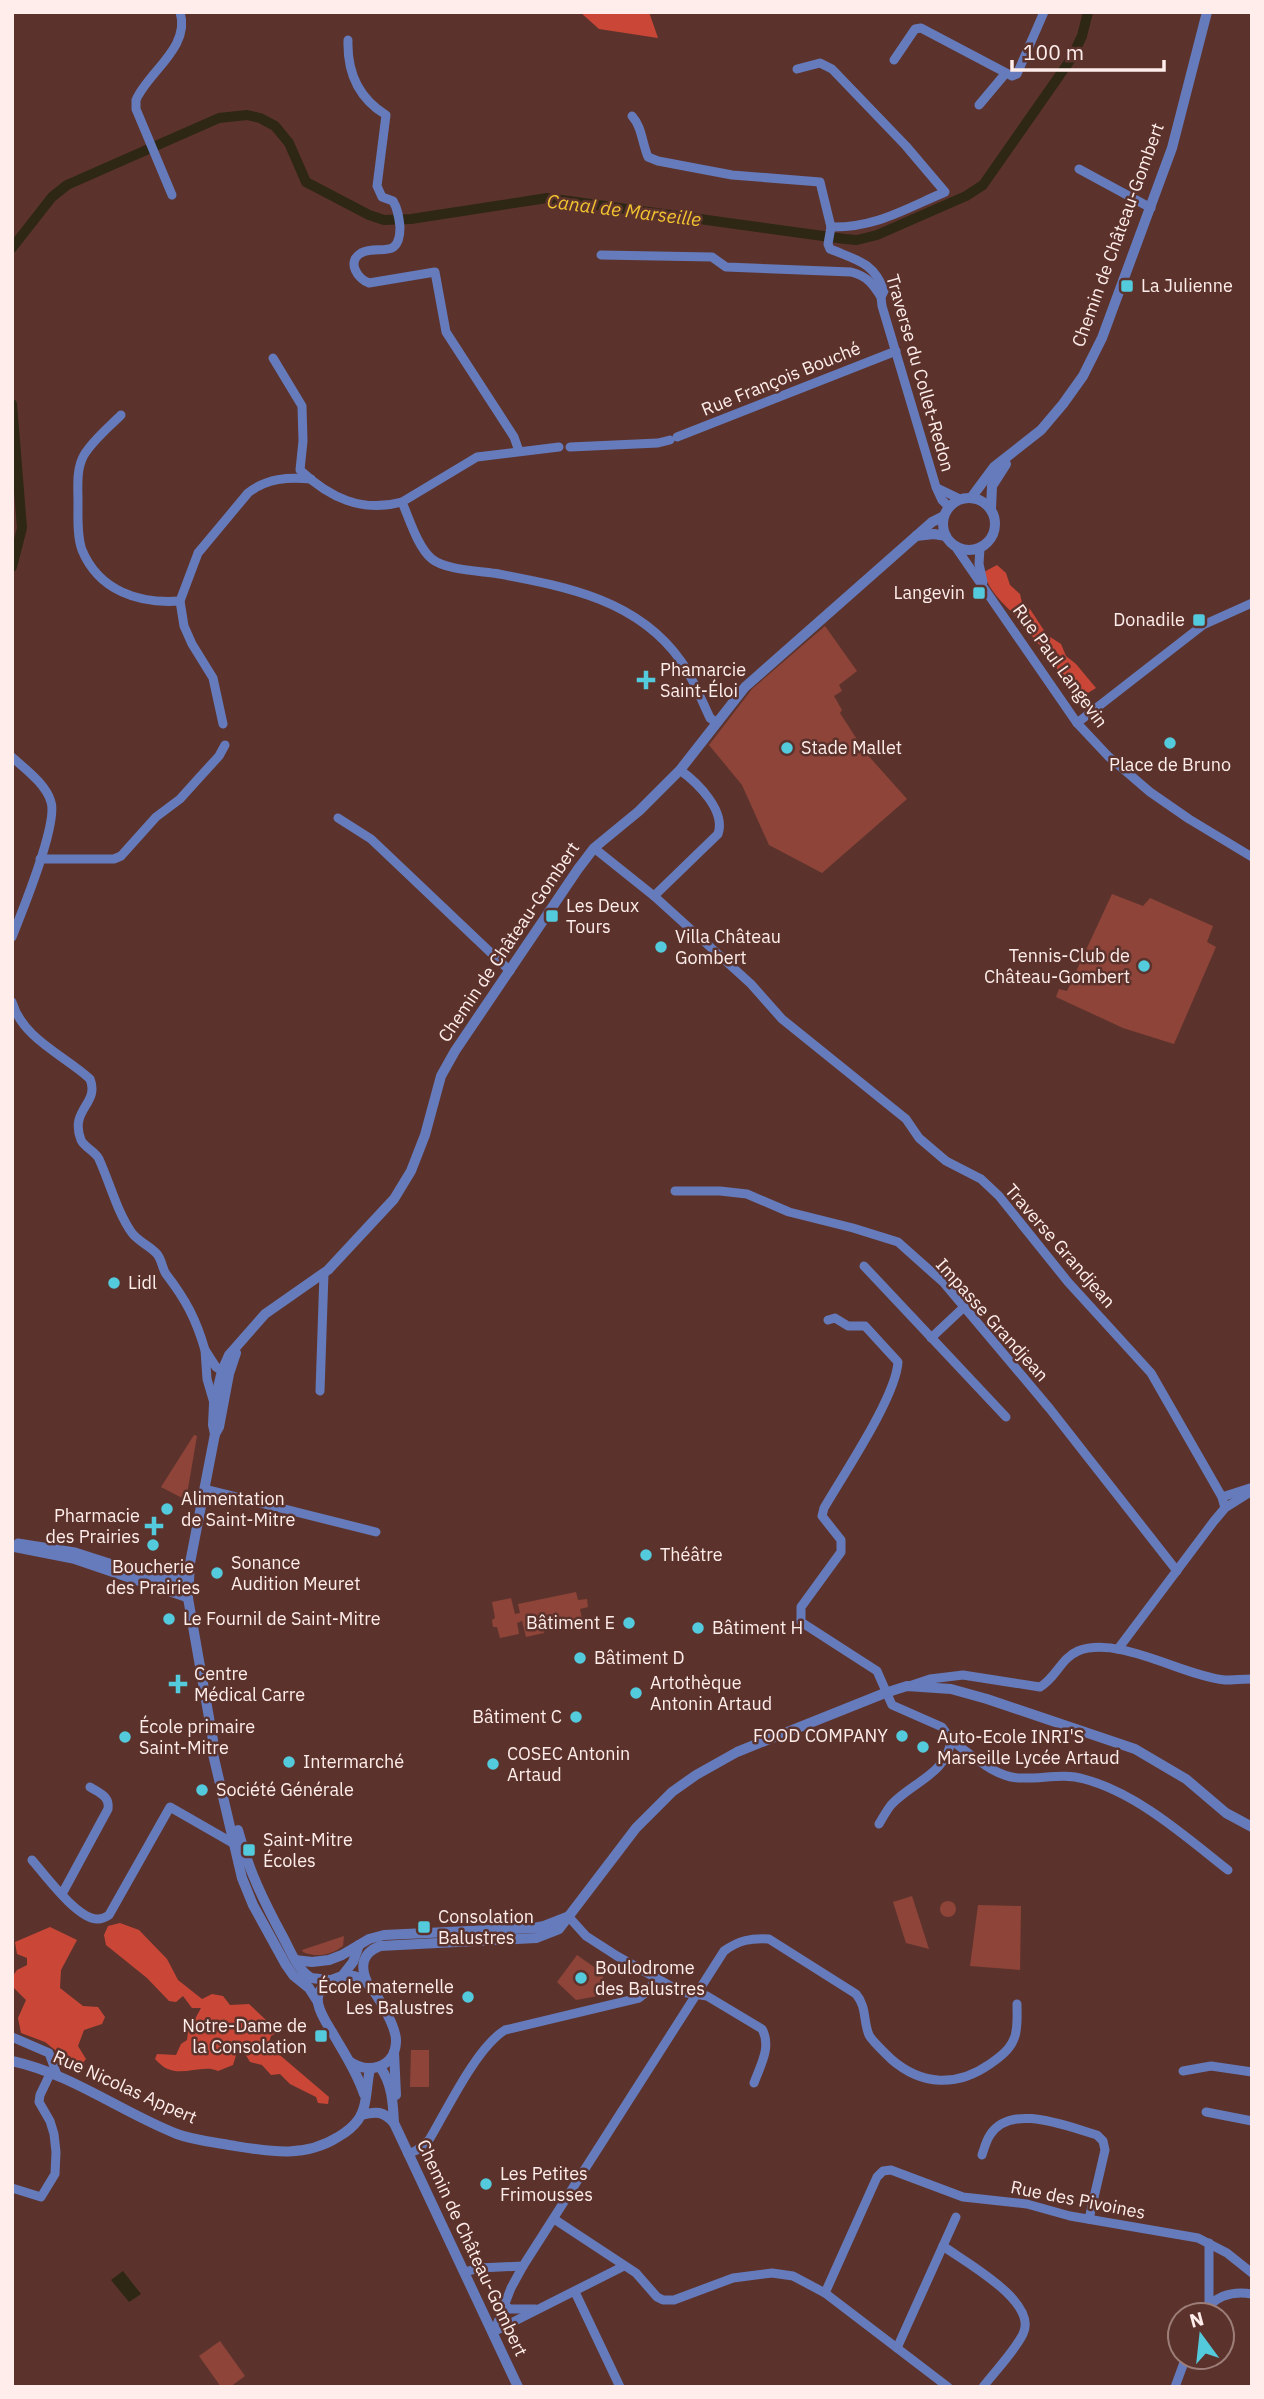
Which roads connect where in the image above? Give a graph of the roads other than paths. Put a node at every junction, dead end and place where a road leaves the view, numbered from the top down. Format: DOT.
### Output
graph roads {
  1 [pos="180,12"];
  2 [pos="1044,12"];
  3 [pos="1206,12"];
  4 [pos="348,40"];
  5 [pos="894,60"];
  6 [pos="797,69"];
  7 [pos="1005,74"];
  8 [pos="979,105"];
  9 [pos="632,116"];
  10 [pos="1079,169"];
  11 [pos="172,195"];
  12 [pos="1150,208"];
  13 [pos="831,227"];
  14 [pos="601,255"];
  15 [pos="881,297"];
  16 [pos="896,351"];
  17 [pos="273,358"];
  18 [pos="121,415"];
  19 [pos="559,447"];
  20 [pos="570,447"];
  21 [pos="1020,448"];
  22 [pos="519,451"];
  23 [pos="311,480"];
  24 [pos="936,486"];
  25 [pos="965,498"];
  26 [pos="402,502"];
  27 [pos="991,509"];
  28 [pos="946,512"];
  29 [pos="916,536"];
  30 [pos="946,537"];
  31 [pos="980,548"];
  32 [pos="957,549"];
  33 [pos="984,587"];
  34 [pos="180,601"];
  35 [pos="1252,603"];
  36 [pos="717,723"];
  37 [pos="1077,723"];
  38 [pos="223,724"];
  39 [pos="225,745"];
  40 [pos="12,757"];
  41 [pos="680,770"];
  42 [pos="338,818"];
  43 [pos="594,848"];
  44 [pos="1252,857"];
  45 [pos="40,859"];
  46 [pos="654,896"];
  47 [pos="12,937"];
  48 [pos="510,971"];
  49 [pos="13,1007"];
  50 [pos="675,1191"];
  51 [pos="864,1266"];
  52 [pos="324,1273"];
  53 [pos="963,1308"];
  54 [pos="828,1320"];
  55 [pos="931,1338"];
  56 [pos="205,1350"];
  57 [pos="225,1373"];
  58 [pos="320,1391"];
  59 [pos="219,1405"];
  60 [pos="1006,1417"];
  61 [pos="205,1489"];
  62 [pos="1252,1489"];
  63 [pos="1222,1497"];
  64 [pos="1225,1508"];
  65 [pos="376,1532"];
  66 [pos="12,1541"];
  67 [pos="12,1547"];
  68 [pos="51,1550"];
  69 [pos="1177,1571"];
  70 [pos="189,1578"];
  71 [pos="188,1598"];
  72 [pos="1118,1649"];
  73 [pos="1250,1677"];
  74 [pos="907,1686"];
  75 [pos="885,1693"];
  76 [pos="951,1740"];
  77 [pos="90,1787"];
  78 [pos="879,1824"];
  79 [pos="1252,1827"];
  80 [pos="239,1846"];
  81 [pos="32,1860"];
  82 [pos="1228,1870"];
  83 [pos="62,1894"];
  84 [pos="568,1916"];
  85 [pos="359,1945"];
  86 [pos="295,1960"];
  87 [pos="342,1976"];
  88 [pos="656,1978"];
  89 [pos="330,1980"];
  90 [pos="367,1982"];
  91 [pos="696,1993"];
  92 [pos="318,2002"];
  93 [pos="1017,2004"];
  94 [pos="12,2037"];
  95 [pos="40,2048"];
  96 [pos="394,2052"];
  97 [pos="12,2060"];
  98 [pos="349,2061"];
  99 [pos="375,2068"];
  100 [pos="1183,2071"];
  101 [pos="50,2072"];
  102 [pos="1252,2072"];
  103 [pos="754,2083"];
  104 [pos="365,2099"];
  105 [pos="393,2101"];
  106 [pos="1206,2112"];
  107 [pos="361,2115"];
  108 [pos="1252,2121"];
  109 [pos="394,2123"];
  110 [pos="408,2154"];
  111 [pos="982,2155"];
  112 [pos="12,2188"];
  113 [pos="956,2217"];
  114 [pos="554,2219"];
  115 [pos="1089,2219"];
  116 [pos="1209,2243"];
  117 [pos="943,2246"];
  118 [pos="523,2266"];
  119 [pos="624,2266"];
  120 [pos="465,2272"];
  121 [pos="1252,2273"];
  122 [pos="575,2292"];
  123 [pos="825,2293"];
  124 [pos="1252,2294"];
  125 [pos="1209,2301"];
  126 [pos="1214,2301"];
  127 [pos="501,2304"];
  128 [pos="482,2307"];
  129 [pos="537,2309"];
  130 [pos="493,2332"];
  131 [pos="897,2348"];
  132 [pos="518,2387"];
  133 [pos="620,2387"];
  134 [pos="948,2387"];
  135 [pos="983,2387"];
  1 -- 11 [label="street"];
  2 -- 7 [label="street"];
  3 -- 12 [label="street, Chemin de Château-Gombert"];
  4 -- 22 [label="street"];
  5 -- 7 [label="street"];
  6 -- 13 [label="street"];
  7 -- 8 [label="street"];
  9 -- 13 [label="street, Traverse du Collet-Redon"];
  10 -- 12 [label="street"];
  12 -- 21 [label="street, Chemin de Château-Gombert"];
  13 -- 15 [label="street, Traverse du Collet-Redon"];
  14 -- 15 [label="street"];
  15 -- 16 [label="street, Traverse du Collet-Redon"];
  16 -- 20 [label="street, Rue François Bouché"];
  16 -- 24 [label="street, Traverse du Collet-Redon"];
  17 -- 23 [label="street"];
  18 -- 34 [label="street"];
  19 -- 22 [label="street"];
  21 -- 25 [label="street, Chemin de Château-Gombert"];
  21 -- 27 [label="street, Chemin de Château-Gombert"];
  22 -- 26 [label="street"];
  23 -- 26 [label="street"];
  23 -- 34 [label="street"];
  24 -- 25 [label="street, Traverse du Collet-Redon"];
  24 -- 28 [label="street, Traverse du Collet-Redon"];
  25 -- 27 [label="street"];
  25 -- 28 [label="street"];
  26 -- 36 [label="street"];
  27 -- 31 [label="street"];
  28 -- 29 [label="street, Chemin de Château-Gombert"];
  28 -- 30 [label="street"];
  29 -- 30 [label="street"];
  29 -- 36 [label="street, Chemin de Château-Gombert"];
  30 -- 32 [label="street"];
  31 -- 32 [label="street"];
  31 -- 33 [label="street, Rue Paul Langevin"];
  32 -- 33 [label="street, Rue Paul Langevin"];
  33 -- 37 [label="street, Rue Paul Langevin"];
  34 -- 38 [label="street"];
  35 -- 37 [label="street"];
  36 -- 41 [label="street, Chemin de Château-Gombert"];
  37 -- 44 [label="street, Rue Paul Langevin"];
  39 -- 45 [label="street"];
  40 -- 45 [label="street"];
  41 -- 43 [label="street, Chemin de Château-Gombert"];
  41 -- 46 [label="street"];
  42 -- 48 [label="street"];
  43 -- 46 [label="street, Traverse Grandjean"];
  43 -- 48 [label="street, Chemin de Château-Gombert"];
  45 -- 47 [label="street"];
  46 -- 63 [label="street, Traverse Grandjean"];
  48 -- 52 [label="street, Chemin de Château-Gombert"];
  49 -- 56 [label="street"];
  50 -- 53 [label="street, Impasse Grandjean"];
  51 -- 55 [label="street"];
  52 -- 57 [label="street, Chemin de Château-Gombert"];
  52 -- 58 [label="street"];
  53 -- 55 [label="street"];
  53 -- 69 [label="street, Impasse Grandjean"];
  54 -- 75 [label="street"];
  55 -- 60 [label="street"];
  56 -- 57 [label="street"];
  56 -- 59 [label="street"];
  57 -- 59 [label="street, Chemin de Château-Gombert"];
  59 -- 61 [label="street, Chemin de Château-Gombert"];
  61 -- 65 [label="street"];
  61 -- 70 [label="street, Chemin de Château-Gombert"];
  62 -- 63 [label="street"];
  62 -- 64 [label="street"];
  63 -- 64 [label="street, Traverse Grandjean"];
  64 -- 69 [label="street"];
  66 -- 68 [label="street"];
  67 -- 68 [label="street"];
  68 -- 70 [label="street"];
  68 -- 71 [label="street"];
  69 -- 72 [label="street"];
  70 -- 71 [label="street, Chemin de Château-Gombert"];
  71 -- 80 [label="street, Chemin de Château-Gombert"];
  72 -- 73 [label="street"];
  72 -- 74 [label="street"];
  74 -- 75 [label="street"];
  74 -- 79 [label="street"];
  75 -- 76 [label="street"];
  75 -- 84 [label="street"];
  76 -- 78 [label="street"];
  76 -- 82 [label="street"];
  77 -- 83 [label="street"];
  80 -- 83 [label="street"];
  80 -- 86 [label="street, Chemin de Château-Gombert"];
  80 -- 92 [label="street, Chemin de Château-Gombert"];
  81 -- 83 [label="street"];
  84 -- 85 [label="street"];
  84 -- 88 [label="street"];
  84 -- 90 [label="street"];
  85 -- 86 [label="street"];
  85 -- 87 [label="street"];
  86 -- 89 [label="street, Chemin de Château-Gombert"];
  87 -- 89 [label="street"];
  87 -- 90 [label="street"];
  88 -- 91 [label="street"];
  88 -- 110 [label="street"];
  89 -- 92 [label="street"];
  90 -- 96 [label="street"];
  91 -- 93 [label="street"];
  91 -- 103 [label="street"];
  91 -- 114 [label="street"];
  92 -- 98 [label="street"];
  94 -- 95 [label="street"];
  95 -- 101 [label="street"];
  95 -- 101 [label="street"];
  96 -- 99 [label="street"];
  96 -- 105 [label="street, Chemin de Château-Gombert"];
  97 -- 101 [label="street, Rue Nicolas Appert"];
  98 -- 99 [label="street"];
  98 -- 104 [label="street"];
  99 -- 104 [label="street"];
  99 -- 105 [label="street, Chemin de Château-Gombert"];
  100 -- 102 [label="street"];
  101 -- 107 [label="street, Rue Nicolas Appert"];
  101 -- 112 [label="street"];
  104 -- 107 [label="street"];
  105 -- 109 [label="street, Chemin de Château-Gombert"];
  106 -- 108 [label="street"];
  107 -- 109 [label="street"];
  109 -- 110 [label="street, Chemin de Château-Gombert"];
  110 -- 120 [label="street, Chemin de Château-Gombert"];
  111 -- 115 [label="street"];
  113 -- 117 [label="street"];
  114 -- 118 [label="street"];
  114 -- 119 [label="street"];
  115 -- 116 [label="street, Rue des Pivoines"];
  115 -- 123 [label="street, Rue des Pivoines"];
  116 -- 121 [label="street, Rue des Pivoines"];
  116 -- 125 [label="street"];
  117 -- 131 [label="street"];
  117 -- 135 [label="street"];
  118 -- 120 [label="street"];
  118 -- 127 [label="street"];
  119 -- 122 [label="street"];
  119 -- 123 [label="street"];
  120 -- 128 [label="street, Chemin de Château-Gombert"];
  122 -- 129 [label="street"];
  122 -- 133 [label="street"];
  123 -- 131 [label="street"];
  124 -- 126 [label="street"];
  127 -- 128 [label="street"];
  127 -- 129 [label="street"];
  127 -- 130 [label="street"];
  128 -- 130 [label="street, Chemin de Château-Gombert"];
  129 -- 130 [label="street"];
  130 -- 132 [label="street, Chemin de Château-Gombert"];
  131 -- 134 [label="street"];
}
